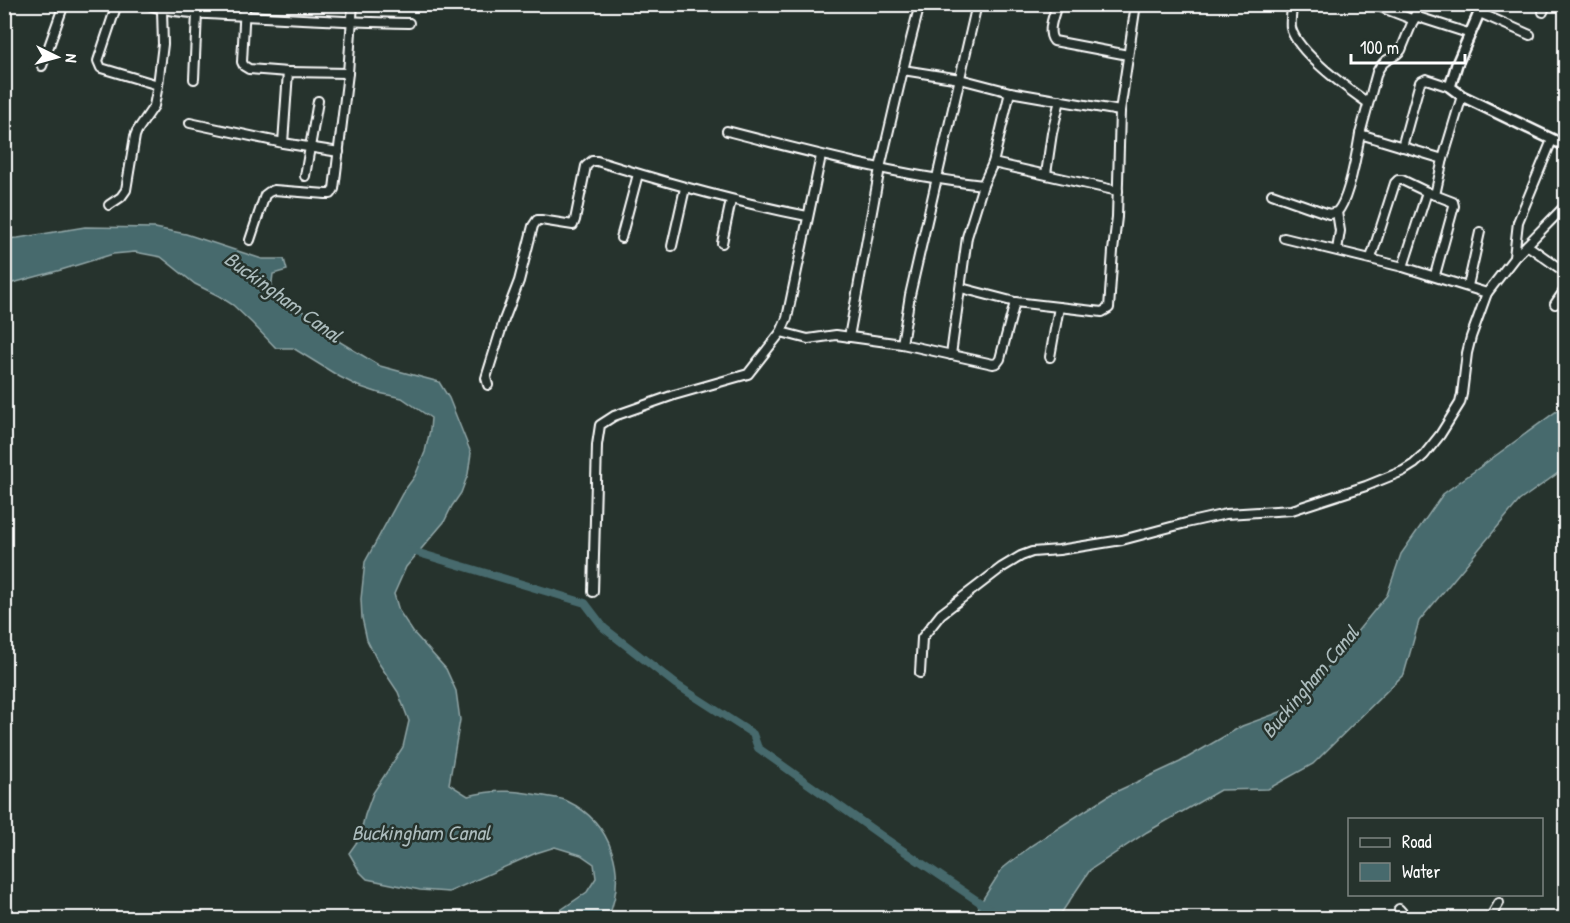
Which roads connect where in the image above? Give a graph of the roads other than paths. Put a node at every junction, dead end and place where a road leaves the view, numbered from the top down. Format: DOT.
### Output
graph roads {
  1 [pos="64,4"];
  2 [pos="117,4"];
  3 [pos="146,4"];
  4 [pos="245,4"];
  5 [pos="353,4"];
  6 [pos="920,4"];
  7 [pos="977,4"];
  8 [pos="1057,4"];
  9 [pos="1136,4"];
  10 [pos="1377,4"];
  11 [pos="1419,4"];
  12 [pos="1292,9"];
  13 [pos="1481,9"];
  14 [pos="162,10"];
  15 [pos="197,13"];
  16 [pos="244,16"];
  17 [pos="1414,18"];
  18 [pos="351,22"];
  19 [pos="409,23"];
  20 [pos="1471,34"];
  21 [pos="1530,35"];
  22 [pos="1128,55"];
  23 [pos="42,66"];
  24 [pos="903,70"];
  25 [pos="288,72"];
  26 [pos="348,73"];
  27 [pos="194,79"];
  28 [pos="960,79"];
  29 [pos="158,85"];
  30 [pos="1450,87"];
  31 [pos="1010,92"];
  32 [pos="1462,96"];
  33 [pos="1060,100"];
  34 [pos="318,101"];
  35 [pos="1368,103"];
  36 [pos="1120,111"];
  37 [pos="190,123"];
  38 [pos="727,130"];
  39 [pos="1360,134"];
  40 [pos="1552,140"];
  41 [pos="283,143"];
  42 [pos="1566,146"];
  43 [pos="1402,147"];
  44 [pos="310,148"];
  45 [pos="339,152"];
  46 [pos="821,156"];
  47 [pos="1443,159"];
  48 [pos="993,163"];
  49 [pos="880,168"];
  50 [pos="638,174"];
  51 [pos="1046,174"];
  52 [pos="305,176"];
  53 [pos="936,180"];
  54 [pos="983,185"];
  55 [pos="685,188"];
  56 [pos="1118,190"];
  57 [pos="1427,192"];
  58 [pos="1272,194"];
  59 [pos="1435,195"];
  60 [pos="731,200"];
  61 [pos="109,205"];
  62 [pos="1566,205"];
  63 [pos="1337,212"];
  64 [pos="807,216"];
  65 [pos="1480,232"];
  66 [pos="621,238"];
  67 [pos="1284,238"];
  68 [pos="250,240"];
  69 [pos="722,243"];
  70 [pos="1527,245"];
  71 [pos="672,246"];
  72 [pos="1337,250"];
  73 [pos="1371,258"];
  74 [pos="1514,258"];
  75 [pos="1403,267"];
  76 [pos="1566,273"];
  77 [pos="1435,275"];
  78 [pos="1467,286"];
  79 [pos="961,288"];
  80 [pos="1566,288"];
  81 [pos="1487,293"];
  82 [pos="1015,302"];
  83 [pos="1555,304"];
  84 [pos="1059,307"];
  85 [pos="781,332"];
  86 [pos="849,337"];
  87 [pos="902,344"];
  88 [pos="951,355"];
  89 [pos="1050,357"];
  90 [pos="488,385"];
  91 [pos="593,592"];
  92 [pos="920,673"];
  93 [pos="1499,903"];
  94 [pos="1399,909"];
  95 [pos="1407,918"];
  96 [pos="1490,918"];
  1 -- 23 [label="street"];
  2 -- 29 [label="street"];
  3 -- 14 [label="street"];
  4 -- 16 [label="street"];
  5 -- 18 [label="street"];
  6 -- 24 [label="street"];
  7 -- 28 [label="street"];
  8 -- 22 [label="street"];
  9 -- 22 [label="street"];
  10 -- 17 [label="street"];
  11 -- 17 [label="street"];
  12 -- 35 [label="street"];
  13 -- 20 [label="street"];
  13 -- 21 [label="street"];
  14 -- 15 [label="street"];
  14 -- 29 [label="street"];
  15 -- 16 [label="street"];
  15 -- 27 [label="street"];
  16 -- 18 [label="street"];
  16 -- 25 [label="street"];
  17 -- 20 [label="street"];
  17 -- 35 [label="street"];
  18 -- 19 [label="street"];
  18 -- 26 [label="street"];
  20 -- 30 [label="street"];
  22 -- 36 [label="street"];
  24 -- 28 [label="street"];
  24 -- 49 [label="street"];
  25 -- 26 [label="street"];
  25 -- 41 [label="street"];
  26 -- 45 [label="street"];
  28 -- 31 [label="street"];
  28 -- 53 [label="street"];
  29 -- 61 [label="street"];
  30 -- 32 [label="street"];
  30 -- 43 [label="street"];
  31 -- 33 [label="street"];
  31 -- 48 [label="street"];
  32 -- 40 [label="street"];
  32 -- 47 [label="street"];
  33 -- 36 [label="street"];
  33 -- 51 [label="street"];
  34 -- 44 [label="street"];
  35 -- 39 [label="street"];
  36 -- 56 [label="street"];
  37 -- 41 [label="street"];
  38 -- 46 [label="street"];
  39 -- 43 [label="street"];
  39 -- 63 [label="street"];
  40 -- 42 [label="street"];
  40 -- 74 [label="street"];
  41 -- 44 [label="street"];
  43 -- 47 [label="street"];
  44 -- 45 [label="street"];
  44 -- 52 [label="street"];
  45 -- 68 [label="street"];
  46 -- 49 [label="street"];
  46 -- 64 [label="street"];
  47 -- 59 [label="street"];
  48 -- 51 [label="street"];
  48 -- 54 [label="street"];
  49 -- 53 [label="street"];
  49 -- 86 [label="street"];
  50 -- 55 [label="street"];
  50 -- 66 [label="street"];
  50 -- 90 [label="street"];
  51 -- 56 [label="street"];
  53 -- 54 [label="street"];
  53 -- 87 [label="street"];
  54 -- 79 [label="street"];
  55 -- 60 [label="street"];
  55 -- 71 [label="street"];
  56 -- 84 [label="street"];
  57 -- 59 [label="street"];
  57 -- 73 [label="street"];
  57 -- 75 [label="street"];
  58 -- 63 [label="street"];
  59 -- 77 [label="street"];
  60 -- 64 [label="street"];
  60 -- 69 [label="street"];
  62 -- 70 [label="street"];
  63 -- 72 [label="street"];
  64 -- 85 [label="street"];
  65 -- 78 [label="street"];
  67 -- 72 [label="street"];
  70 -- 74 [label="street"];
  70 -- 76 [label="street"];
  72 -- 73 [label="street"];
  73 -- 75 [label="street"];
  74 -- 81 [label="street"];
  75 -- 77 [label="street"];
  77 -- 78 [label="street"];
  78 -- 81 [label="street"];
  79 -- 82 [label="street"];
  79 -- 88 [label="street"];
  80 -- 83 [label="street"];
  81 -- 92 [label="street"];
  82 -- 84 [label="street"];
  82 -- 88 [label="street"];
  84 -- 89 [label="street"];
  85 -- 86 [label="street"];
  85 -- 91 [label="street"];
  86 -- 87 [label="street"];
  87 -- 88 [label="street"];
  93 -- 96 [label="street"];
  94 -- 95 [label="street"];
}
